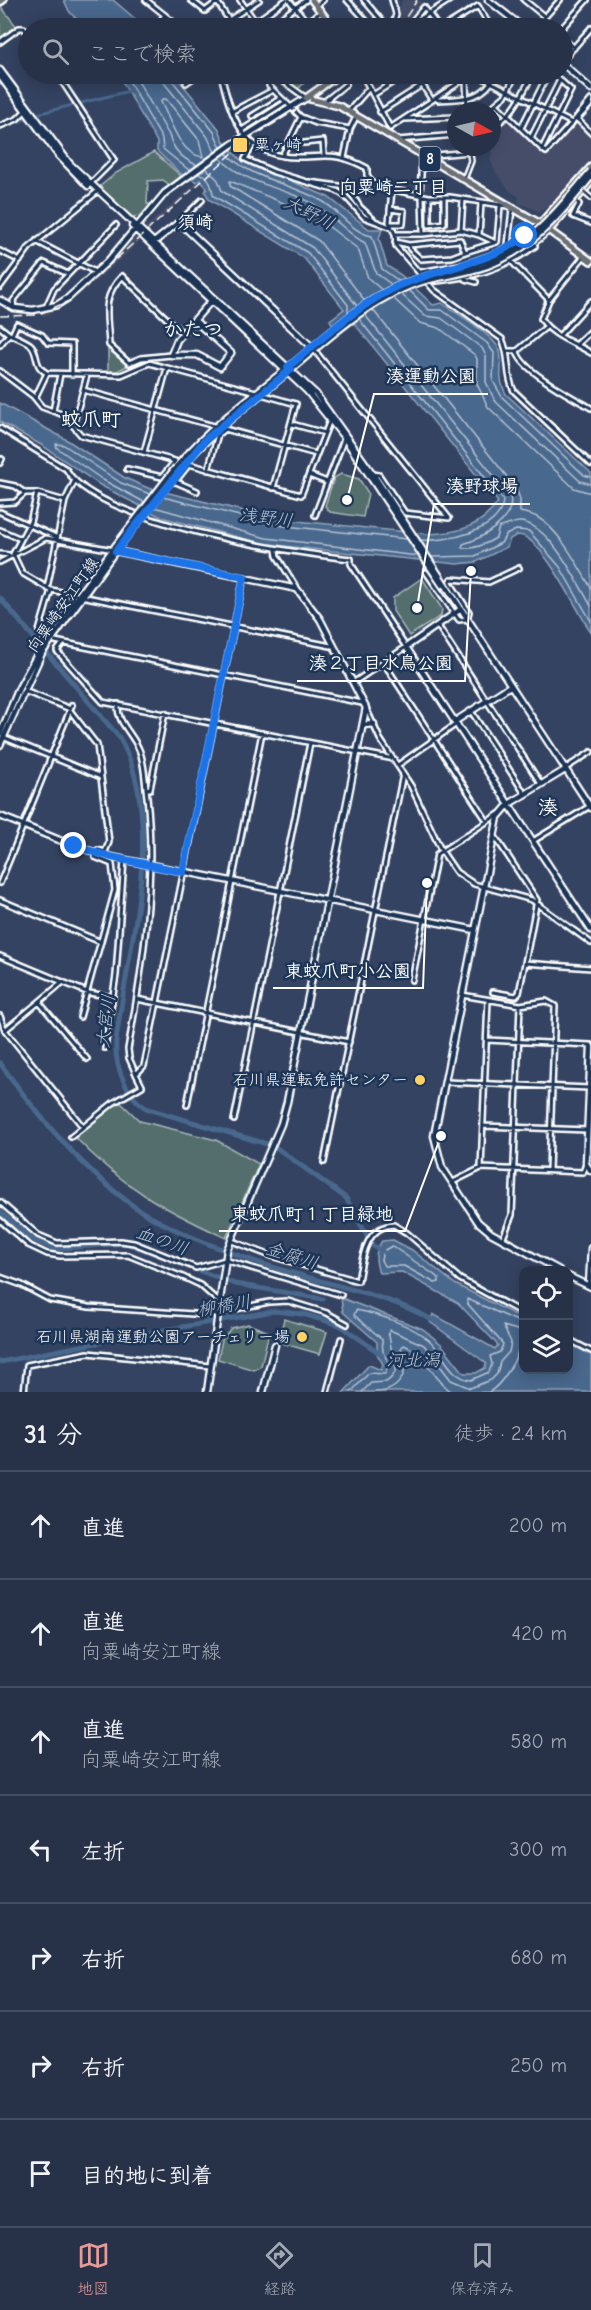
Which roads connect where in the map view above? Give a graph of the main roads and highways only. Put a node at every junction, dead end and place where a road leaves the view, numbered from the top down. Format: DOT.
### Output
graph roads {
  1 [pos="314,3"];
  2 [pos="326,18"];
  3 [pos="326,84"];
  4 [pos="591,169"];
  5 [pos="591,179"];
  6 [pos="540,224"];
  7 [pos="549,230"];
  8 [pos="591,261"];
  1 -- 2 [label="main road"];
  3 -- 6 [label="main road, 8"];
  4 -- 6 [label="main road"];
  5 -- 7 [label="main road"];
  6 -- 7 [label="main road, 8"];
  7 -- 8 [label="main road, 8"];
}
